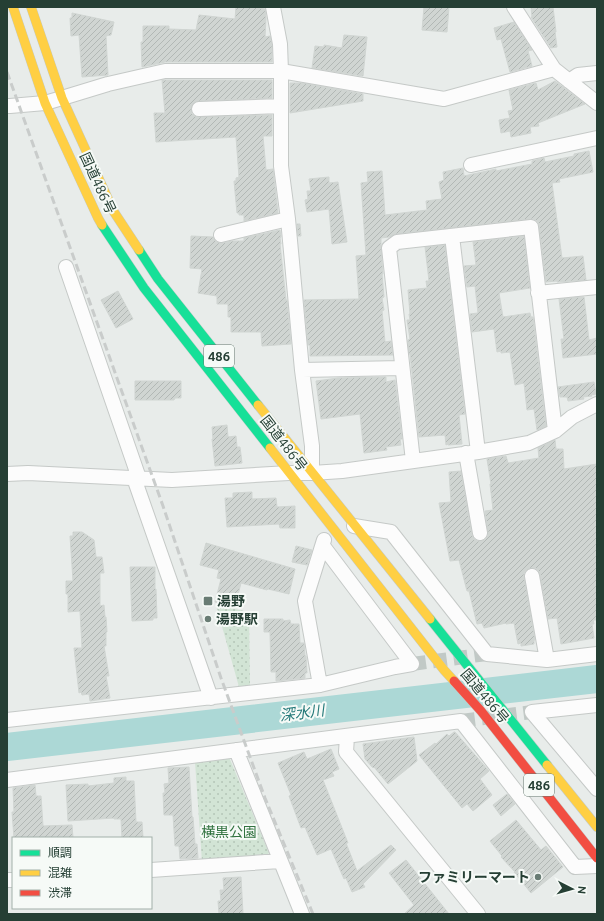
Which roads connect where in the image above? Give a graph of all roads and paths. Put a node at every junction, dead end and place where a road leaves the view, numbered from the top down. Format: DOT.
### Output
graph roads {
  1 [pos="13,7"];
  2 [pos="31,7"];
  3 [pos="274,7"];
  4 [pos="514,7"];
  5 [pos="554,69"];
  6 [pos="282,71"];
  7 [pos="597,73"];
  8 [pos="569,81"];
  9 [pos="62,98"];
  10 [pos="597,102"];
  11 [pos="45,103"];
  12 [pos="7,106"];
  13 [pos="281,106"];
  14 [pos="199,109"];
  15 [pos="597,138"];
  16 [pos="470,165"];
  17 [pos="288,219"];
  18 [pos="221,235"];
  19 [pos="452,236"];
  20 [pos="66,267"];
  21 [pos="597,287"];
  22 [pos="538,293"];
  23 [pos="402,368"];
  24 [pos="302,370"];
  25 [pos="597,404"];
  26 [pos="555,431"];
  27 [pos="472,452"];
  28 [pos="413,461"];
  29 [pos="289,473"];
  30 [pos="312,473"];
  31 [pos="7,474"];
  32 [pos="136,478"];
  33 [pos="328,522"];
  34 [pos="354,526"];
  35 [pos="480,533"];
  36 [pos="323,546"];
  37 [pos="532,576"];
  38 [pos="597,654"];
  39 [pos="547,660"];
  40 [pos="320,685"];
  41 [pos="211,698"];
  42 [pos="597,705"];
  43 [pos="7,720"];
  44 [pos="347,737"];
  45 [pos="236,750"];
  46 [pos="7,780"];
  47 [pos="597,789"];
  48 [pos="597,827"];
  49 [pos="597,858"];
  50 [pos="280,861"];
  51 [pos="597,866"];
  52 [pos="152,870"];
  53 [pos="302,914"];
  54 [pos="478,914"];
  1 -- 11 [label="highway, 国道486号 / 486"];
  2 -- 9 [label="highway, 国道486号 / 486"];
  3 -- 6 [label="street"];
  4 -- 5 [label="street"];
  5 -- 6 [label="street"];
  5 -- 8 [label="street"];
  6 -- 9 [label="street"];
  6 -- 13 [label="street"];
  7 -- 8 [label="street"];
  8 -- 10 [label="street"];
  9 -- 11 [label="street"];
  9 -- 30 [label="highway, 国道486号 / 486"];
  11 -- 12 [label="street"];
  11 -- 29 [label="highway, 国道486号 / 486"];
  13 -- 14 [label="street"];
  13 -- 17 [label="street"];
  15 -- 16 [label="street"];
  17 -- 18 [label="street"];
  17 -- 24 [label="street"];
  19 -- 22 [label="street"];
  19 -- 23 [label="street"];
  19 -- 27 [label="street"];
  20 -- 32 [label="street"];
  21 -- 22 [label="street"];
  22 -- 26 [label="street"];
  23 -- 24 [label="street"];
  23 -- 28 [label="street"];
  24 -- 30 [label="street"];
  25 -- 26 [label="street"];
  26 -- 27 [label="street"];
  27 -- 28 [label="street"];
  27 -- 35 [label="street"];
  28 -- 30 [label="street"];
  29 -- 30 [label="street"];
  29 -- 32 [label="street"];
  29 -- 33 [label="highway, 国道486号 / 486"];
  30 -- 34 [label="highway, 国道486号 / 486"];
  31 -- 32 [label="street"];
  32 -- 41 [label="street"];
  33 -- 36 [label="street"];
  33 -- 49 [label="highway, 国道486号 / 486"];
  34 -- 39 [label="street"];
  34 -- 48 [label="highway, 国道486号 / 486"];
  36 -- 40 [label="street"];
  36 -- 40 [label="street"];
  37 -- 39 [label="street"];
  38 -- 39 [label="street"];
  40 -- 41 [label="street"];
  41 -- 43 [label="street"];
  42 -- 47 [label="street"];
  44 -- 45 [label="street"];
  44 -- 51 [label="street"];
  44 -- 54 [label="street"];
  45 -- 46 [label="street"];
  45 -- 50 [label="street"];
  50 -- 52 [label="street"];
  50 -- 53 [label="street"];
}
